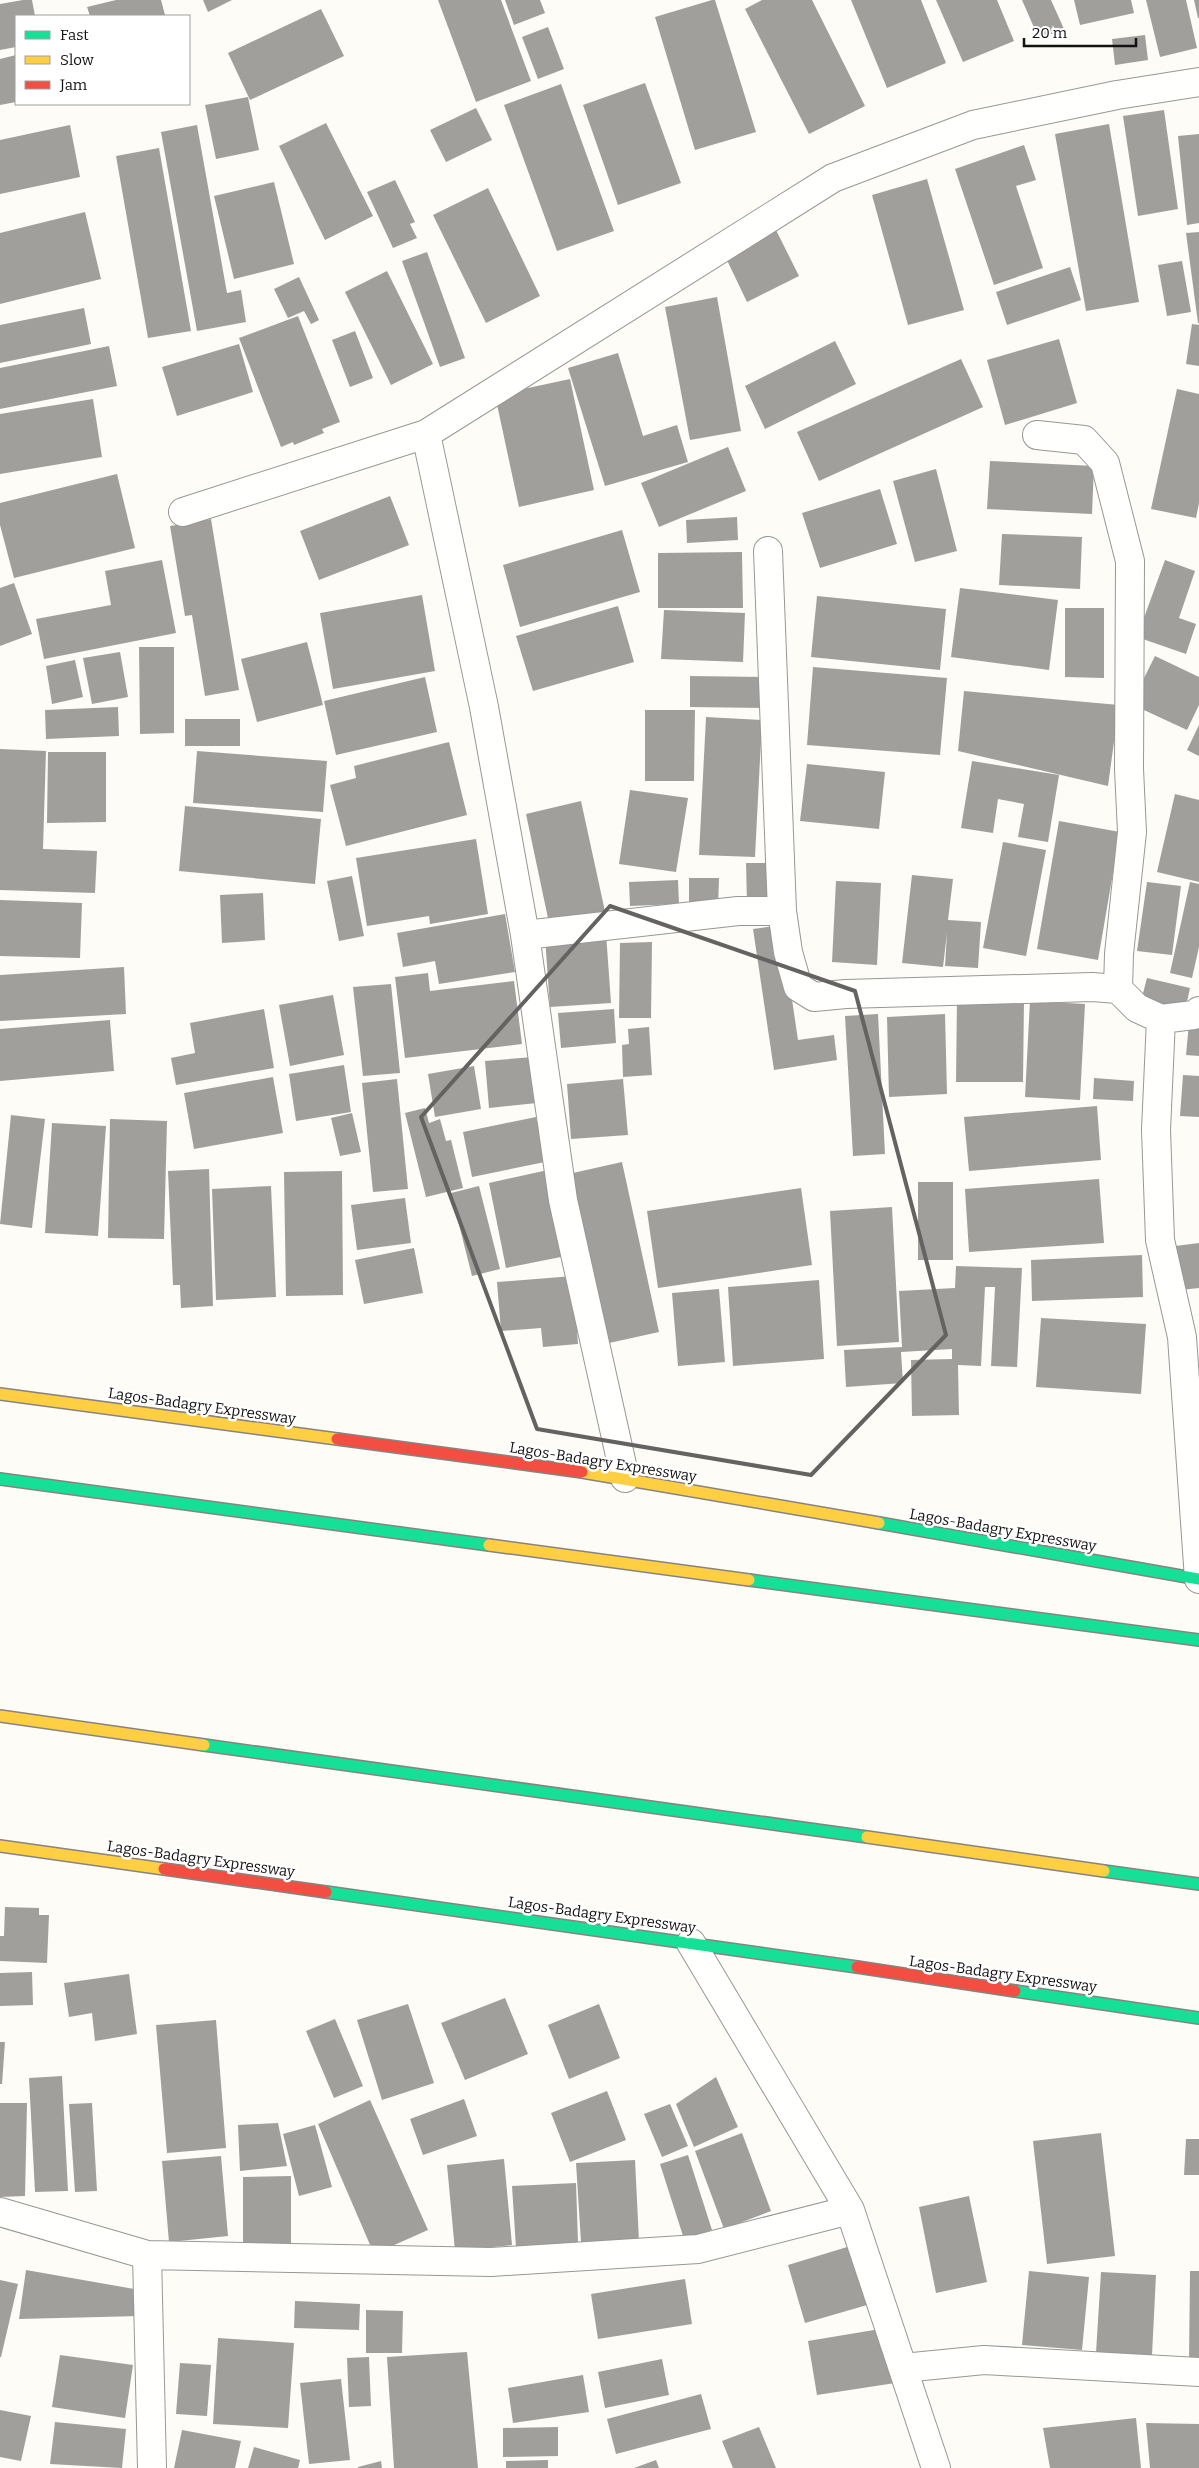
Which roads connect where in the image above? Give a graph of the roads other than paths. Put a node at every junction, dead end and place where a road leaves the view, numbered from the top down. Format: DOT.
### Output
graph roads {
  1 [pos="1199,82"];
  2 [pos="426,434"];
  3 [pos="1037,435"];
  4 [pos="183,512"];
  5 [pos="768,552"];
  6 [pos="782,911"];
  7 [pos="525,935"];
  8 [pos="1118,989"];
  9 [pos="1199,1011"];
  10 [pos="1161,1019"];
  11 [pos="0,1394"];
  12 [pos="625,1478"];
  13 [pos="0,1479"];
  14 [pos="1199,1579"];
  15 [pos="1199,1640"];
  16 [pos="0,1716"];
  17 [pos="0,1846"];
  18 [pos="1199,1884"];
  19 [pos="691,1943"];
  20 [pos="1199,2018"];
  21 [pos="850,2210"];
  22 [pos="0,2212"];
  23 [pos="147,2255"];
  24 [pos="903,2368"];
  25 [pos="1199,2372"];
  26 [pos="152,2468"];
  27 [pos="936,2468"];
  1 -- 2 [label="street"];
  2 -- 4 [label="street"];
  2 -- 7 [label="street"];
  3 -- 8 [label="street"];
  5 -- 6 [label="street"];
  6 -- 7 [label="street"];
  6 -- 8 [label="street"];
  7 -- 12 [label="street"];
  8 -- 10 [label="street"];
  9 -- 10 [label="street"];
  10 -- 14 [label="street"];
  11 -- 12 [label="main road, Lagos-Badagry Expressway"];
  12 -- 14 [label="main road, Lagos-Badagry Expressway"];
  13 -- 15 [label="main road"];
  16 -- 18 [label="main road"];
  17 -- 19 [label="main road, Lagos-Badagry Expressway"];
  19 -- 20 [label="main road, Lagos-Badagry Expressway"];
  19 -- 21 [label="street"];
  21 -- 23 [label="street"];
  21 -- 24 [label="street"];
  22 -- 23 [label="street"];
  23 -- 26 [label="street"];
  24 -- 25 [label="street"];
  24 -- 27 [label="street"];
}
